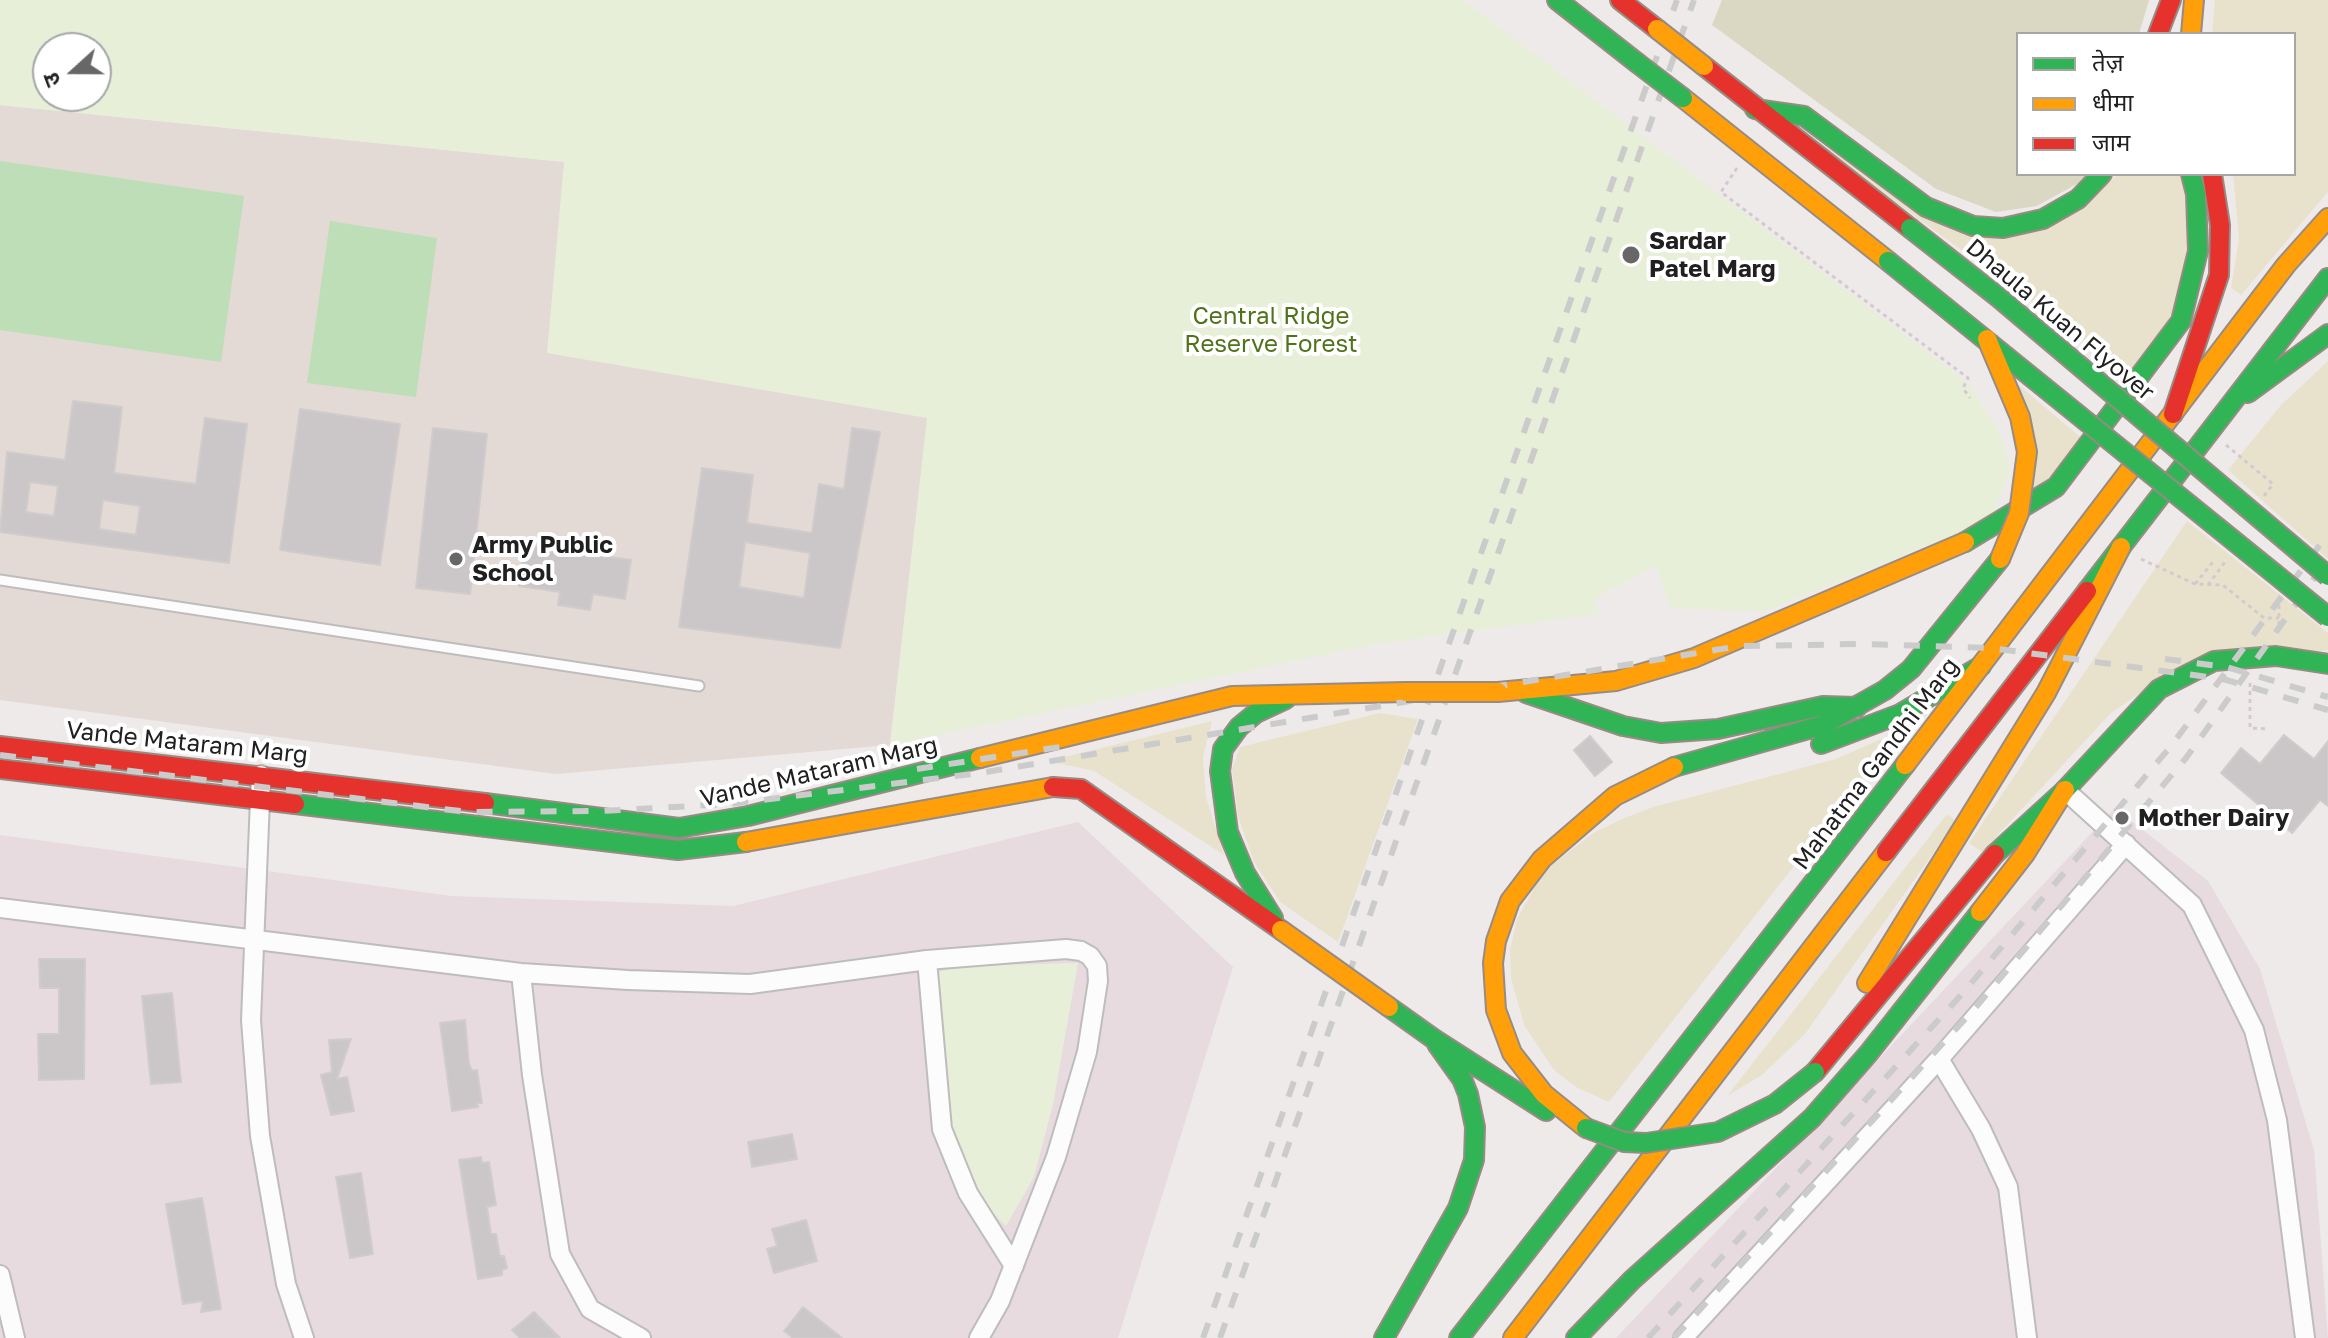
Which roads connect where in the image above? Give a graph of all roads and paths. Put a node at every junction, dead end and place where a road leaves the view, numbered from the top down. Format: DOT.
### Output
graph roads {
  1 [pos="1557,0"];
  2 [pos="1620,0"];
  3 [pos="1633,0"];
  4 [pos="2171,0"];
  5 [pos="2194,0"];
  6 [pos="1650,24"];
  7 [pos="2159,32"];
  8 [pos="2168,32"];
  9 [pos="2191,32"];
  10 [pos="1755,109"];
  11 [pos="1748,150"];
  12 [pos="2100,176"];
  13 [pos="2192,176"];
  14 [pos="2212,176"];
  15 [pos="2328,218"];
  16 [pos="2328,278"];
  17 [pos="2328,334"];
  18 [pos="1987,339"];
  19 [pos="1970,398"];
  20 [pos="2230,404"];
  21 [pos="2173,414"];
  22 [pos="2236,453"];
  23 [pos="2259,502"];
  24 [pos="2121,547"];
  25 [pos="2226,561"];
  26 [pos="2213,562"];
  27 [pos="2151,565"];
  28 [pos="2328,576"];
  29 [pos="0,580"];
  30 [pos="2195,584"];
  31 [pos="2208,585"];
  32 [pos="2279,603"];
  33 [pos="2328,617"];
  34 [pos="2279,618"];
  35 [pos="2279,634"];
  36 [pos="2251,657"];
  37 [pos="2328,664"];
  38 [pos="1981,666"];
  39 [pos="699,686"];
  40 [pos="1520,691"];
  41 [pos="1298,694"];
  42 [pos="1858,707"];
  43 [pos="2269,729"];
  44 [pos="0,746"];
  45 [pos="0,769"];
  46 [pos="261,775"];
  47 [pos="2065,790"];
  48 [pos="257,801"];
  49 [pos="1581,828"];
  50 [pos="2126,844"];
  51 [pos="0,908"];
  52 [pos="1281,930"];
  53 [pos="255,938"];
  54 [pos="927,960"];
  55 [pos="521,973"];
  56 [pos="1434,1039"];
  57 [pos="1939,1059"];
  58 [pos="1815,1072"];
  59 [pos="1586,1128"];
  60 [pos="1014,1266"];
  61 [pos="0,1275"];
  62 [pos="15,1338"];
  63 [pos="304,1338"];
  64 [pos="641,1338"];
  65 [pos="979,1338"];
  66 [pos="1384,1338"];
  67 [pos="1459,1338"];
  68 [pos="1513,1338"];
  69 [pos="1576,1338"];
  70 [pos="1683,1338"];
  71 [pos="2027,1338"];
  72 [pos="2305,1338"];
  1 -- 11 [label="main road, bridge"];
  2 -- 6 [label="main road"];
  3 -- 6 [label="main road"];
  4 -- 7 [label="main road"];
  4 -- 8 [label="main road"];
  5 -- 9 [label="main road"];
  6 -- 10 [label="main road, Dhaula Kuan Flyover, bridge"];
  10 -- 12 [label="main road"];
  10 -- 28 [label="main road, Dhaula Kuan Flyover, bridge"];
  11 -- 18 [label="main road, bridge"];
  11 -- 19 [label="path"];
  13 -- 40 [label="main road, Vande Mataram Marg"];
  14 -- 21 [label="main road"];
  15 -- 21 [label="main road, Mahatma Gandhi Marg"];
  16 -- 20 [label="main road"];
  17 -- 20 [label="main road"];
  18 -- 33 [label="main road, bridge"];
  18 -- 42 [label="main road, bridge"];
  20 -- 24 [label="main road"];
  21 -- 38 [label="main road, Mahatma Gandhi Marg"];
  22 -- 23 [label="path"];
  24 -- 58 [label="main road"];
  24 -- 68 [label="main road"];
  25 -- 31 [label="path"];
  26 -- 30 [label="path"];
  27 -- 30 [label="path"];
  29 -- 39 [label="lane"];
  30 -- 31 [label="path"];
  31 -- 34 [label="path"];
  32 -- 34 [label="path"];
  34 -- 35 [label="path"];
  36 -- 37 [label="main road"];
  36 -- 43 [label="path"];
  36 -- 47 [label="main road"];
  38 -- 49 [label="main road"];
  38 -- 67 [label="main road, Mahatma Gandhi Marg"];
  40 -- 41 [label="main road, Vande Mataram Marg, bridge"];
  40 -- 42 [label="main road"];
  41 -- 46 [label="main road, Vande Mataram Marg"];
  41 -- 52 [label="main road"];
  42 -- 49 [label="main road"];
  44 -- 46 [label="main road, Vande Mataram Marg"];
  45 -- 48 [label="main road, Vande Mataram Marg"];
  46 -- 48 [label="street"];
  47 -- 50 [label="street"];
  47 -- 58 [label="main road"];
  47 -- 69 [label="main road"];
  48 -- 52 [label="main road, Vande Mataram Marg"];
  48 -- 53 [label="street"];
  49 -- 59 [label="main road"];
  50 -- 57 [label="street"];
  50 -- 72 [label="street"];
  51 -- 53 [label="street"];
  52 -- 56 [label="main road, Vande Mataram Marg, bridge"];
  53 -- 55 [label="street"];
  53 -- 63 [label="street"];
  54 -- 55 [label="street"];
  54 -- 60 [label="street"];
  54 -- 60 [label="street"];
  55 -- 64 [label="street"];
  56 -- 59 [label="main road, Vande Mataram Marg"];
  56 -- 66 [label="main road"];
  57 -- 70 [label="street"];
  57 -- 71 [label="street"];
  58 -- 59 [label="main road, Vande Mataram Marg, bridge"];
  60 -- 65 [label="street"];
  61 -- 62 [label="street"];
}
